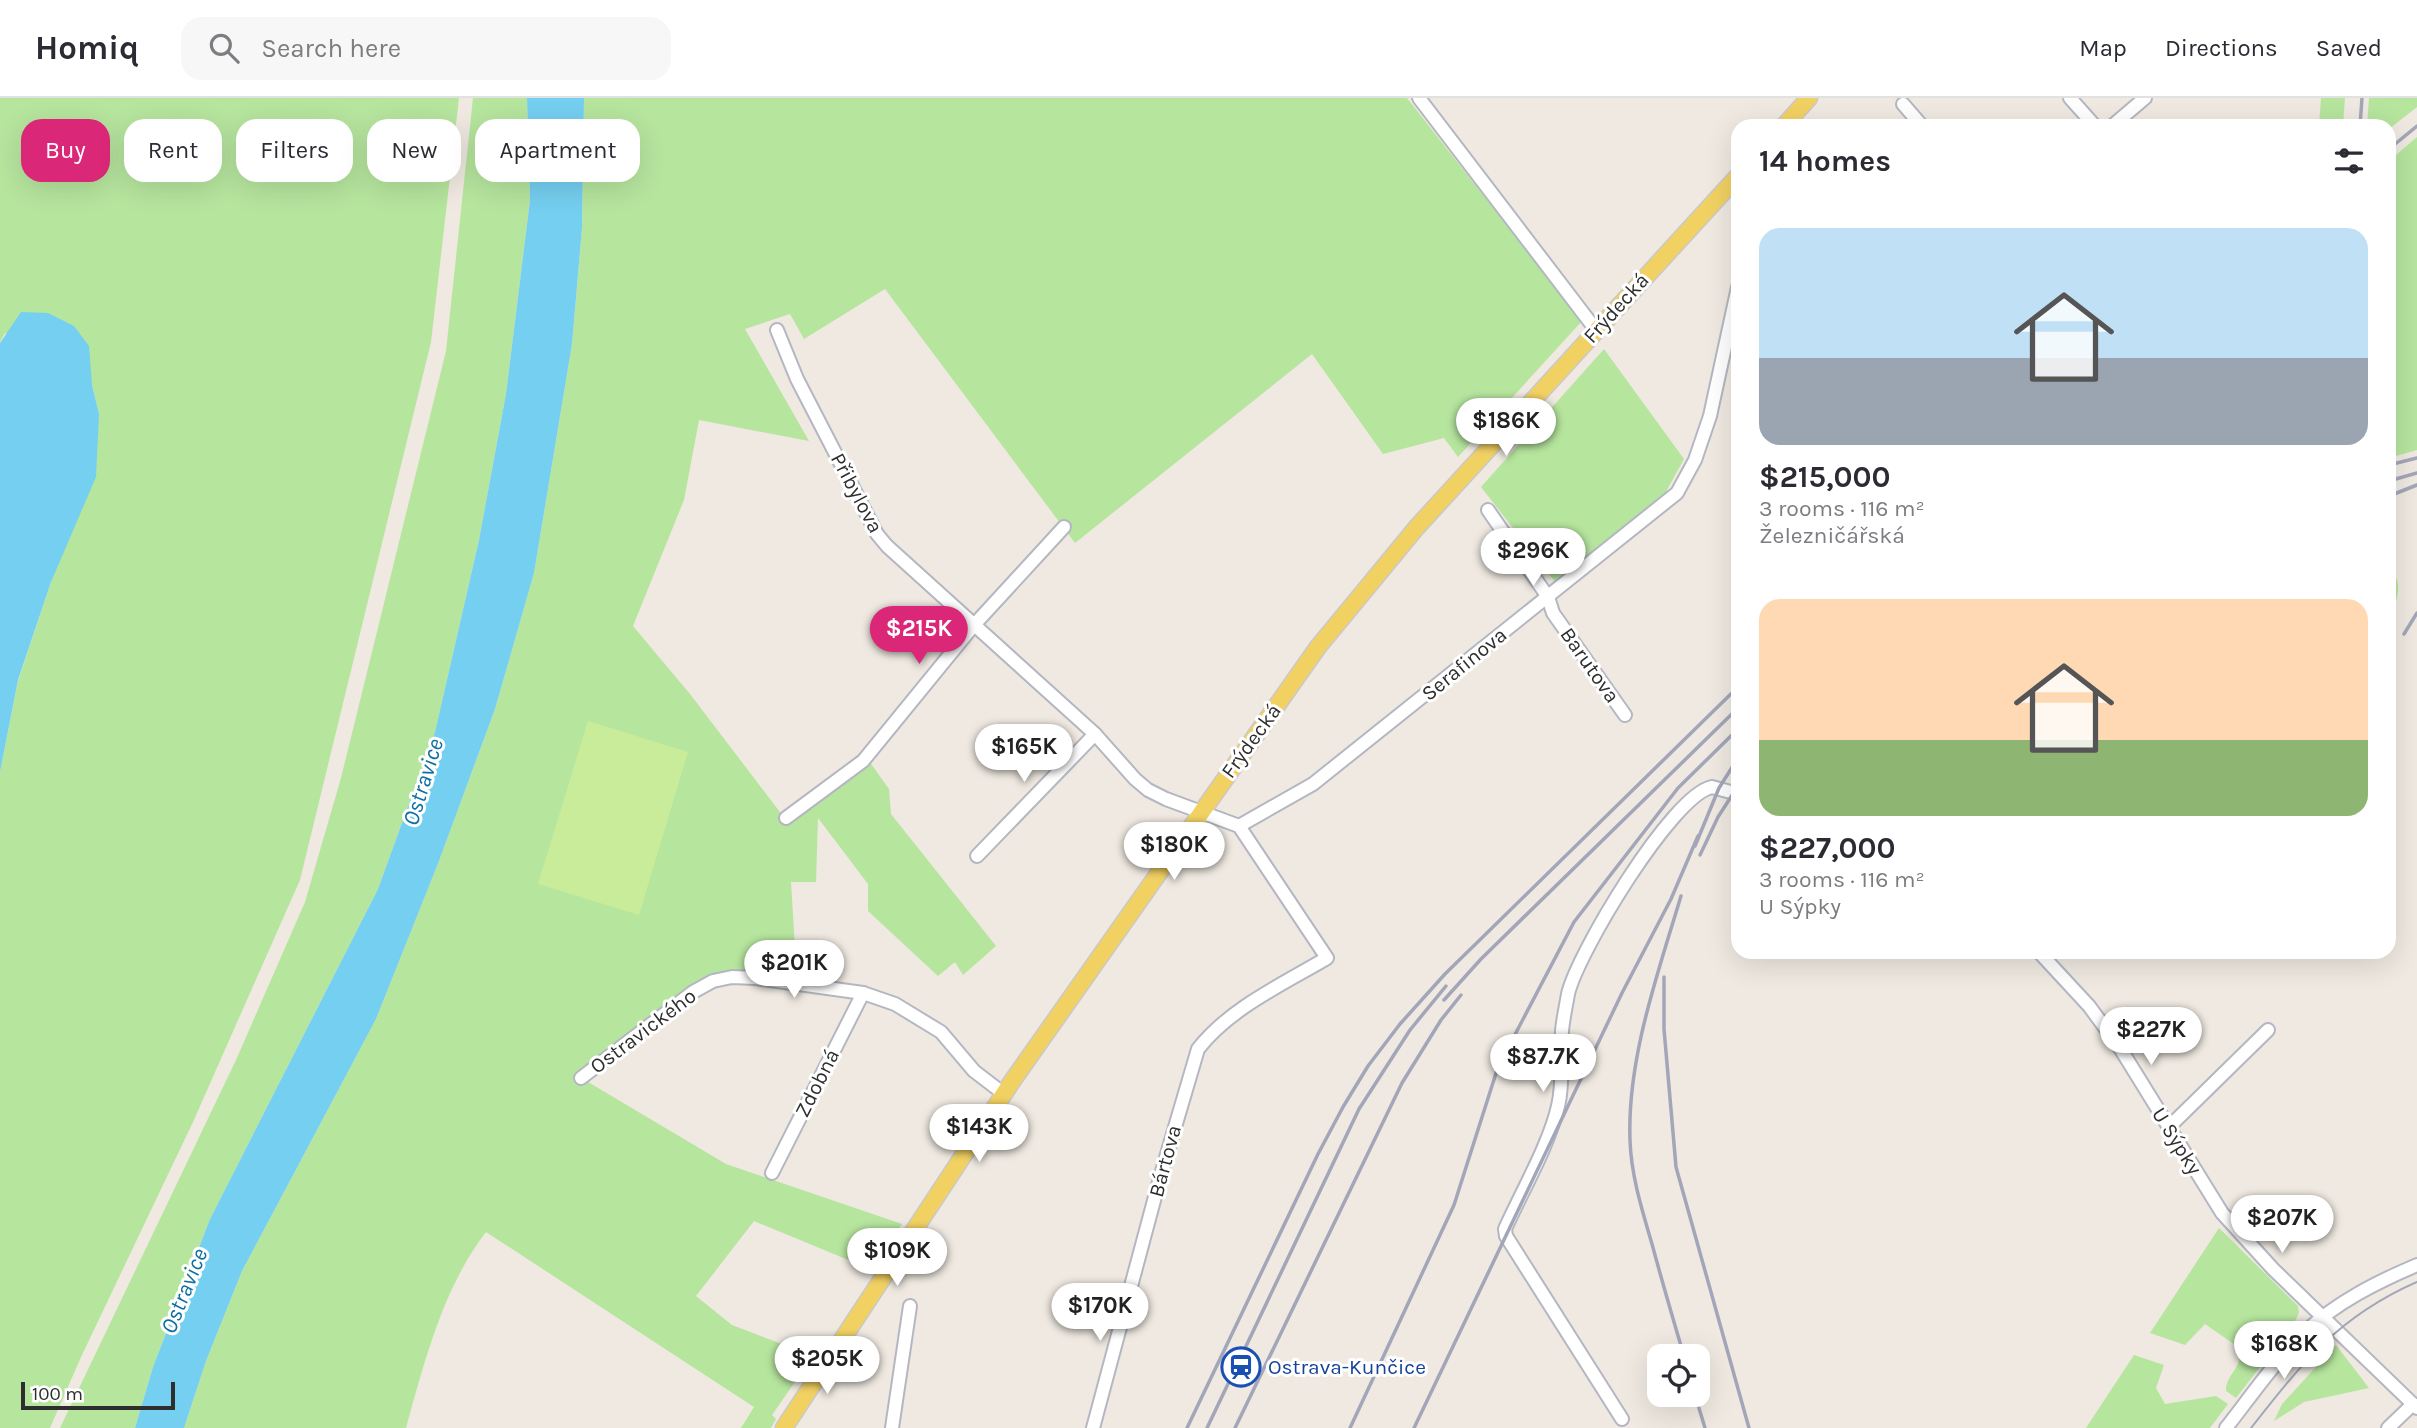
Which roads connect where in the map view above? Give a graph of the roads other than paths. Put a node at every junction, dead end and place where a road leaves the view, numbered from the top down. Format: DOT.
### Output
graph roads {
  1 [pos="1419,98"];
  2 [pos="1809,98"];
  3 [pos="2070,98"];
  4 [pos="2146,98"];
  5 [pos="1903,104"];
  6 [pos="1790,119"];
  7 [pos="1916,119"];
  8 [pos="2089,119"];
  9 [pos="2120,119"];
  10 [pos="1731,184"];
  11 [pos="1731,319"];
  12 [pos="777,330"];
  13 [pos="1596,330"];
  14 [pos="1488,510"];
  15 [pos="1064,527"];
  16 [pos="1548,597"];
  17 [pos="974,625"];
  18 [pos="1625,715"];
  19 [pos="1095,734"];
  20 [pos="1731,792"];
  21 [pos="1201,811"];
  22 [pos="786,818"];
  23 [pos="1239,826"];
  24 [pos="977,856"];
  25 [pos="2046,959"];
  26 [pos="863,993"];
  27 [pos="2268,1030"];
  28 [pos="581,1078"];
  29 [pos="1004,1094"];
  30 [pos="2169,1127"];
  31 [pos="772,1173"];
  32 [pos="2417,1265"];
  33 [pos="910,1306"];
  34 [pos="2323,1316"];
  35 [pos="2415,1406"];
  36 [pos="1622,1419"];
  37 [pos="784,1428"];
  38 [pos="892,1428"];
  39 [pos="1093,1428"];
  40 [pos="2226,1428"];
  41 [pos="2388,1428"];
  1 -- 13 [label="street"];
  2 -- 6 [label="main road"];
  3 -- 8 [label="street"];
  4 -- 9 [label="street"];
  5 -- 7 [label="street"];
  10 -- 13 [label="main road, Frýdecká"];
  11 -- 16 [label="street, Serafinova"];
  12 -- 17 [label="street, Přibylova"];
  13 -- 21 [label="main road, Frýdecká"];
  14 -- 16 [label="street, Barutova"];
  15 -- 17 [label="street"];
  16 -- 18 [label="street, Barutova"];
  16 -- 23 [label="street, Serafinova"];
  17 -- 19 [label="street, Přibylova"];
  17 -- 22 [label="street"];
  19 -- 21 [label="street, Přibylova"];
  19 -- 24 [label="street"];
  20 -- 36 [label="street"];
  21 -- 23 [label="street, Přibylova"];
  21 -- 29 [label="main road, Frýdecká"];
  23 -- 39 [label="street, Bártova"];
  25 -- 30 [label="street, U Sýpky"];
  26 -- 28 [label="street, Ostravického"];
  26 -- 29 [label="street, Ostravického"];
  26 -- 31 [label="street, Zdobná"];
  27 -- 30 [label="street"];
  29 -- 37 [label="main road, Frýdecká"];
  30 -- 34 [label="street, U Sýpky"];
  32 -- 34 [label="street"];
  33 -- 38 [label="street"];
  34 -- 35 [label="street, U Sýpky"];
  34 -- 40 [label="street"];
  35 -- 41 [label="street"];
}
